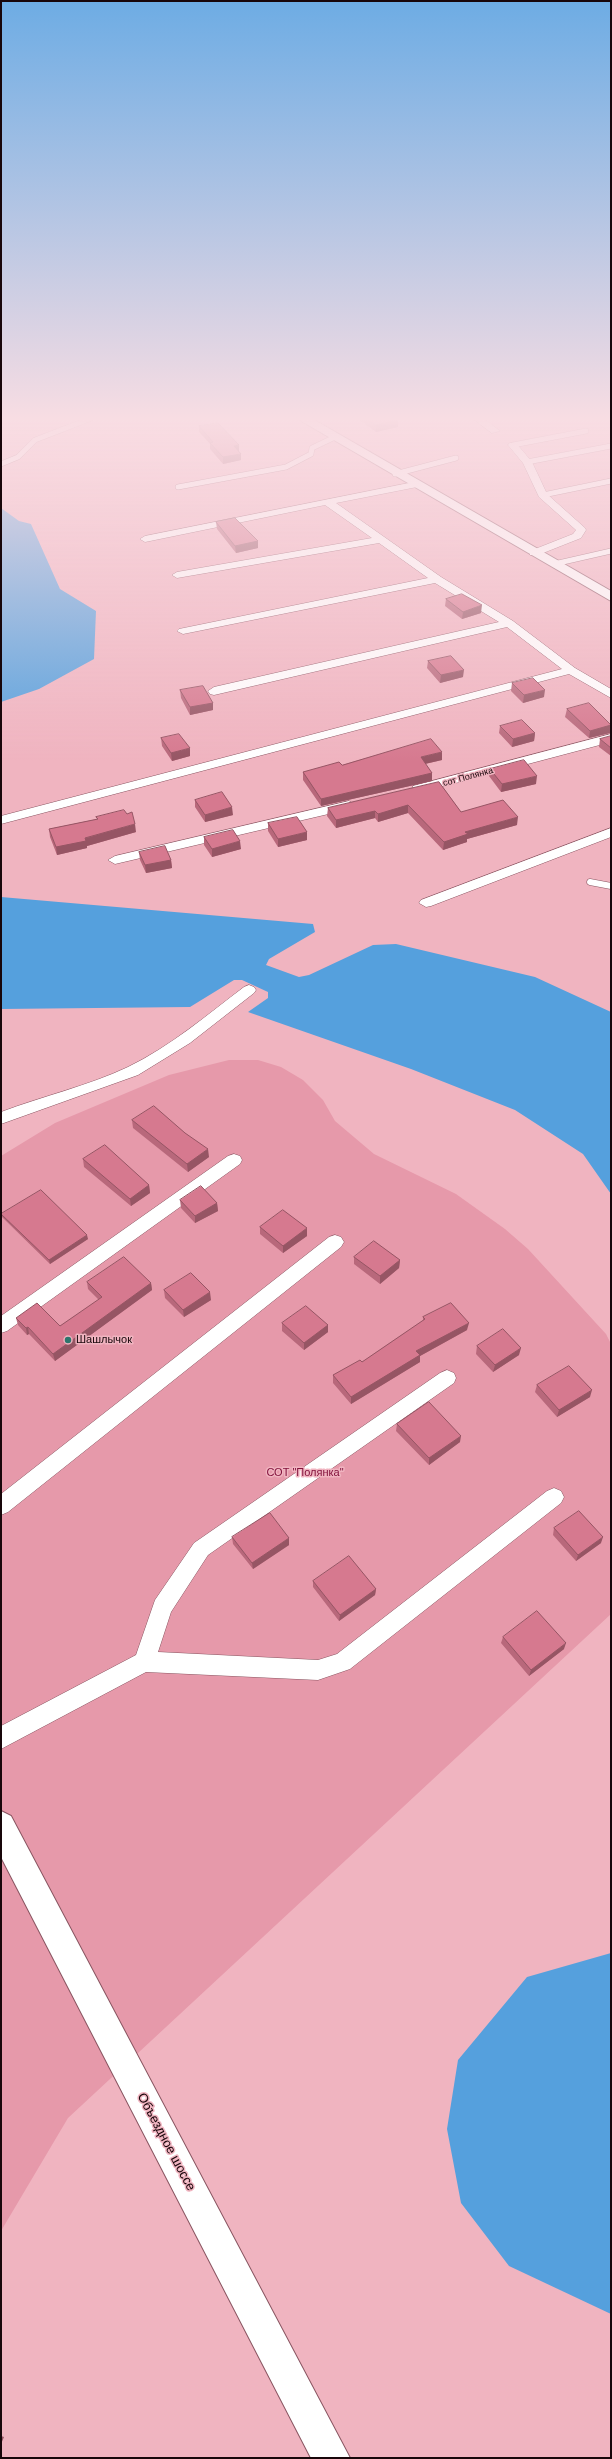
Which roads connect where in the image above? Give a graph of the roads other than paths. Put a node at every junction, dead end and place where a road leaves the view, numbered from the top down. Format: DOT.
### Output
graph roads {
  1 [pos="176,533"];
  2 [pos="368,533"];
  3 [pos="498,533"];
  4 [pos="579,533"];
  5 [pos="145,539"];
  6 [pos="378,540"];
  7 [pos="611,551"];
  8 [pos="534,553"];
  9 [pos="554,564"];
  10 [pos="177,575"];
  11 [pos="437,579"];
  12 [pos="611,597"];
  13 [pos="509,623"];
  14 [pos="183,631"];
  15 [pos="571,670"];
  16 [pos="214,692"];
  17 [pos="611,694"];
  18 [pos="611,738"];
  19 [pos="406,792"];
  20 [pos="360,803"];
  21 [pos="1,820"];
  22 [pos="611,832"];
  23 [pos="115,860"];
  24 [pos="590,882"];
  25 [pos="611,886"];
  26 [pos="426,903"];
  27 [pos="249,990"];
  28 [pos="1,1118"];
  29 [pos="234,1160"];
  30 [pos="335,1242"];
  31 [pos="1,1326"];
  32 [pos="447,1378"];
  33 [pos="554,1497"];
  34 [pos="1,1506"];
  35 [pos="144,1662"];
  36 [pos="1,1738"];
  37 [pos="1,1826"];
  38 [pos="331,2458"];
  1 -- 5 [label="street"];
  2 -- 6 [label="street"];
  3 -- 8 [label="main road"];
  4 -- 8 [label="street"];
  6 -- 10 [label="street"];
  6 -- 11 [label="street"];
  7 -- 9 [label="lane"];
  8 -- 9 [label="main road"];
  9 -- 12 [label="main road"];
  11 -- 13 [label="street"];
  11 -- 14 [label="street"];
  13 -- 15 [label="street"];
  13 -- 16 [label="street"];
  15 -- 17 [label="street"];
  15 -- 21 [label="street"];
  18 -- 19 [label="street, сот Полянка"];
  20 -- 23 [label="street"];
  22 -- 26 [label="street"];
  24 -- 25 [label="lane"];
  27 -- 28 [label="street"];
  29 -- 31 [label="street"];
  30 -- 34 [label="street"];
  32 -- 35 [label="street"];
  33 -- 35 [label="street"];
  35 -- 36 [label="street"];
  37 -- 38 [label="main road, Объездное шоссе"];
}
